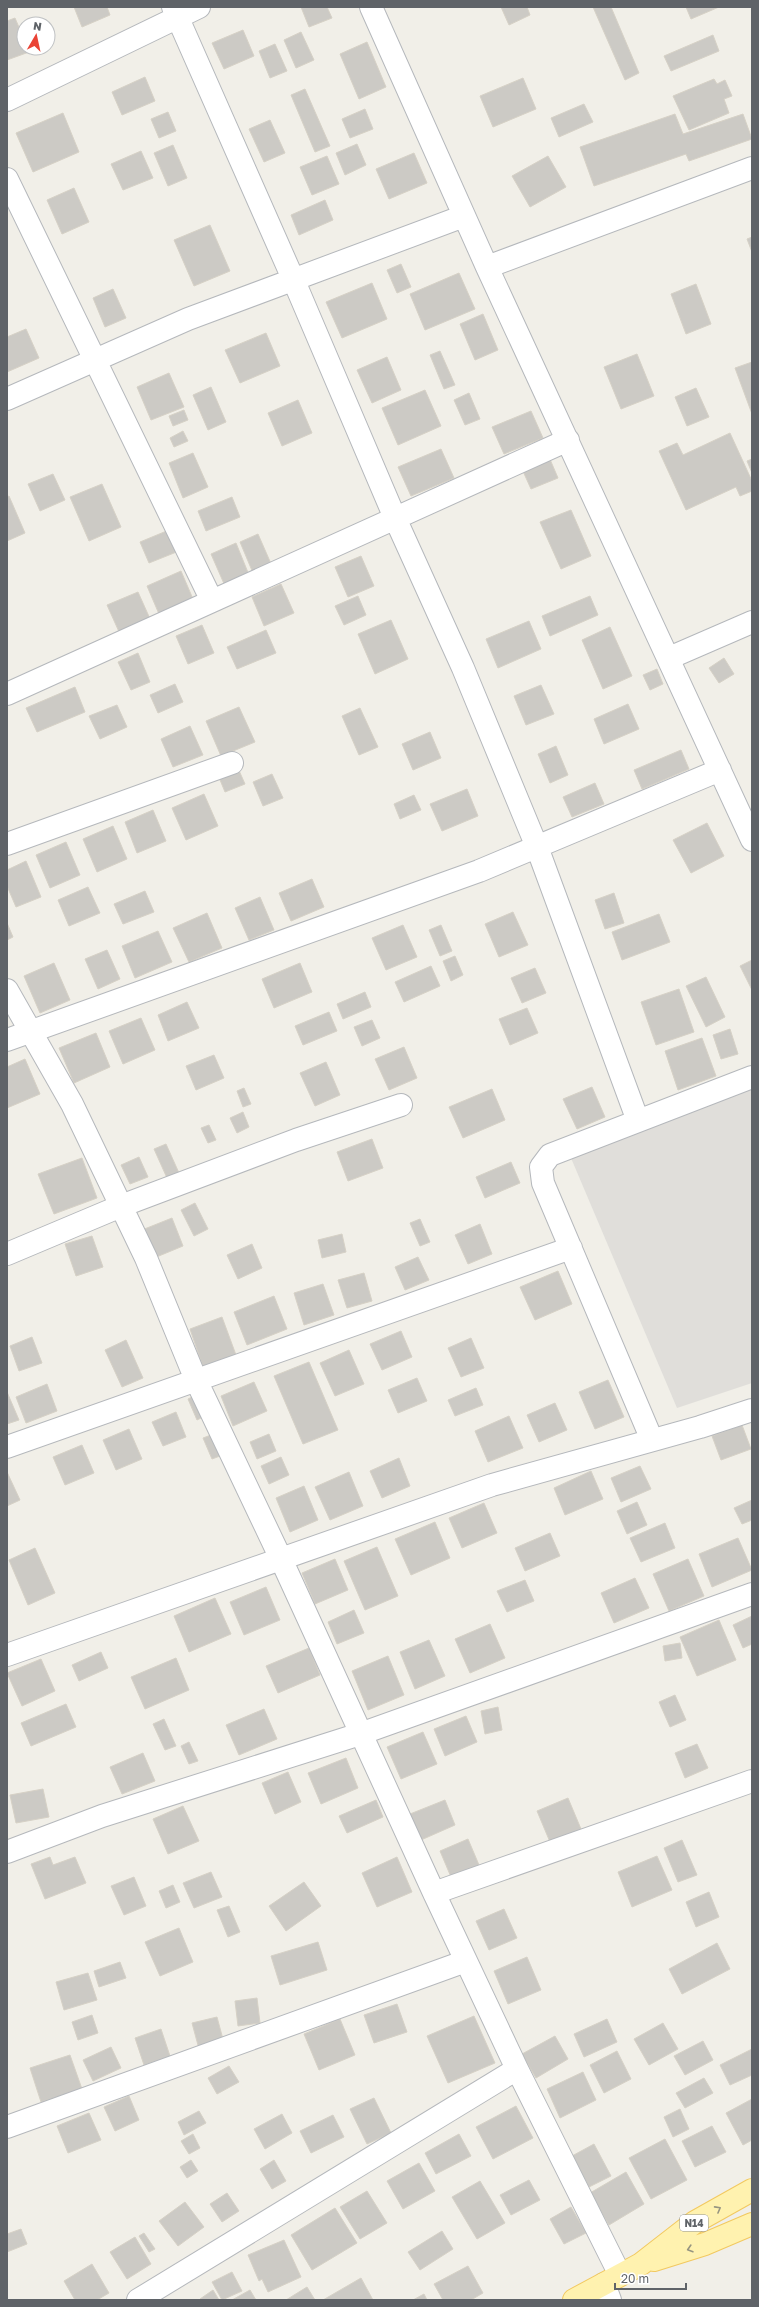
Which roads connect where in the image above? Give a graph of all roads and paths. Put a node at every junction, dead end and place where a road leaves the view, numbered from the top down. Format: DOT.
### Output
graph roads {
  1 [pos="199,7"];
  2 [pos="370,7"];
  3 [pos="175,12"];
  4 [pos="7,100"];
  5 [pos="752,168"];
  6 [pos="7,179"];
  7 [pos="464,216"];
  8 [pos="487,267"];
  9 [pos="294,281"];
  10 [pos="96,359"];
  11 [pos="7,399"];
  12 [pos="568,440"];
  13 [pos="395,518"];
  14 [pos="212,601"];
  15 [pos="752,622"];
  16 [pos="669,658"];
  17 [pos="7,694"];
  18 [pos="232,763"];
  19 [pos="720,770"];
  20 [pos="752,840"];
  21 [pos="7,844"];
  22 [pos="537,847"];
  23 [pos="7,990"];
  24 [pos="30,1032"];
  25 [pos="7,1040"];
  26 [pos="752,1078"];
  27 [pos="401,1105"];
  28 [pos="638,1121"];
  29 [pos="121,1206"];
  30 [pos="571,1248"];
  31 [pos="7,1254"];
  32 [pos="196,1380"];
  33 [pos="752,1410"];
  34 [pos="652,1440"];
  35 [pos="7,1447"];
  36 [pos="281,1559"];
  37 [pos="752,1594"];
  38 [pos="7,1655"];
  39 [pos="360,1734"];
  40 [pos="752,1781"];
  41 [pos="7,1852"];
  42 [pos="434,1893"];
  43 [pos="466,1961"];
  44 [pos="517,2069"];
  45 [pos="7,2127"];
  46 [pos="752,2190"];
  47 [pos="752,2224"];
  48 [pos="641,2264"];
  49 [pos="611,2286"];
  50 [pos="138,2300"];
  51 [pos="574,2300"];
  1 -- 3 [label="street"];
  2 -- 7 [label="street"];
  3 -- 4 [label="street"];
  3 -- 9 [label="street"];
  5 -- 8 [label="street"];
  6 -- 10 [label="street"];
  7 -- 8 [label="street"];
  7 -- 9 [label="street"];
  8 -- 12 [label="street"];
  9 -- 10 [label="street"];
  9 -- 13 [label="street"];
  10 -- 11 [label="street"];
  10 -- 14 [label="street"];
  12 -- 13 [label="street"];
  12 -- 16 [label="street"];
  13 -- 14 [label="street"];
  13 -- 22 [label="street"];
  14 -- 17 [label="street"];
  15 -- 16 [label="street"];
  16 -- 19 [label="street"];
  18 -- 21 [label="street"];
  19 -- 20 [label="street"];
  19 -- 22 [label="street"];
  22 -- 24 [label="street"];
  22 -- 28 [label="street"];
  23 -- 24 [label="street"];
  24 -- 25 [label="street"];
  24 -- 29 [label="street"];
  26 -- 28 [label="street"];
  27 -- 29 [label="street"];
  28 -- 30 [label="street"];
  29 -- 31 [label="street"];
  29 -- 32 [label="street"];
  30 -- 32 [label="street"];
  30 -- 34 [label="street"];
  32 -- 35 [label="street"];
  32 -- 36 [label="street"];
  33 -- 34 [label="street"];
  34 -- 36 [label="street"];
  36 -- 38 [label="street"];
  36 -- 39 [label="street"];
  37 -- 39 [label="street"];
  39 -- 41 [label="street"];
  39 -- 42 [label="street"];
  40 -- 42 [label="street"];
  42 -- 43 [label="street"];
  43 -- 44 [label="street"];
  43 -- 45 [label="street"];
  44 -- 49 [label="street"];
  44 -- 50 [label="street"];
  48 -- 46 [label="main road, N14, one-way"];
  47 -- 48 [label="main road, N14, one-way"];
  48 -- 49 [label="main road, N14"];
  49 -- 51 [label="main road, N14"];
}
